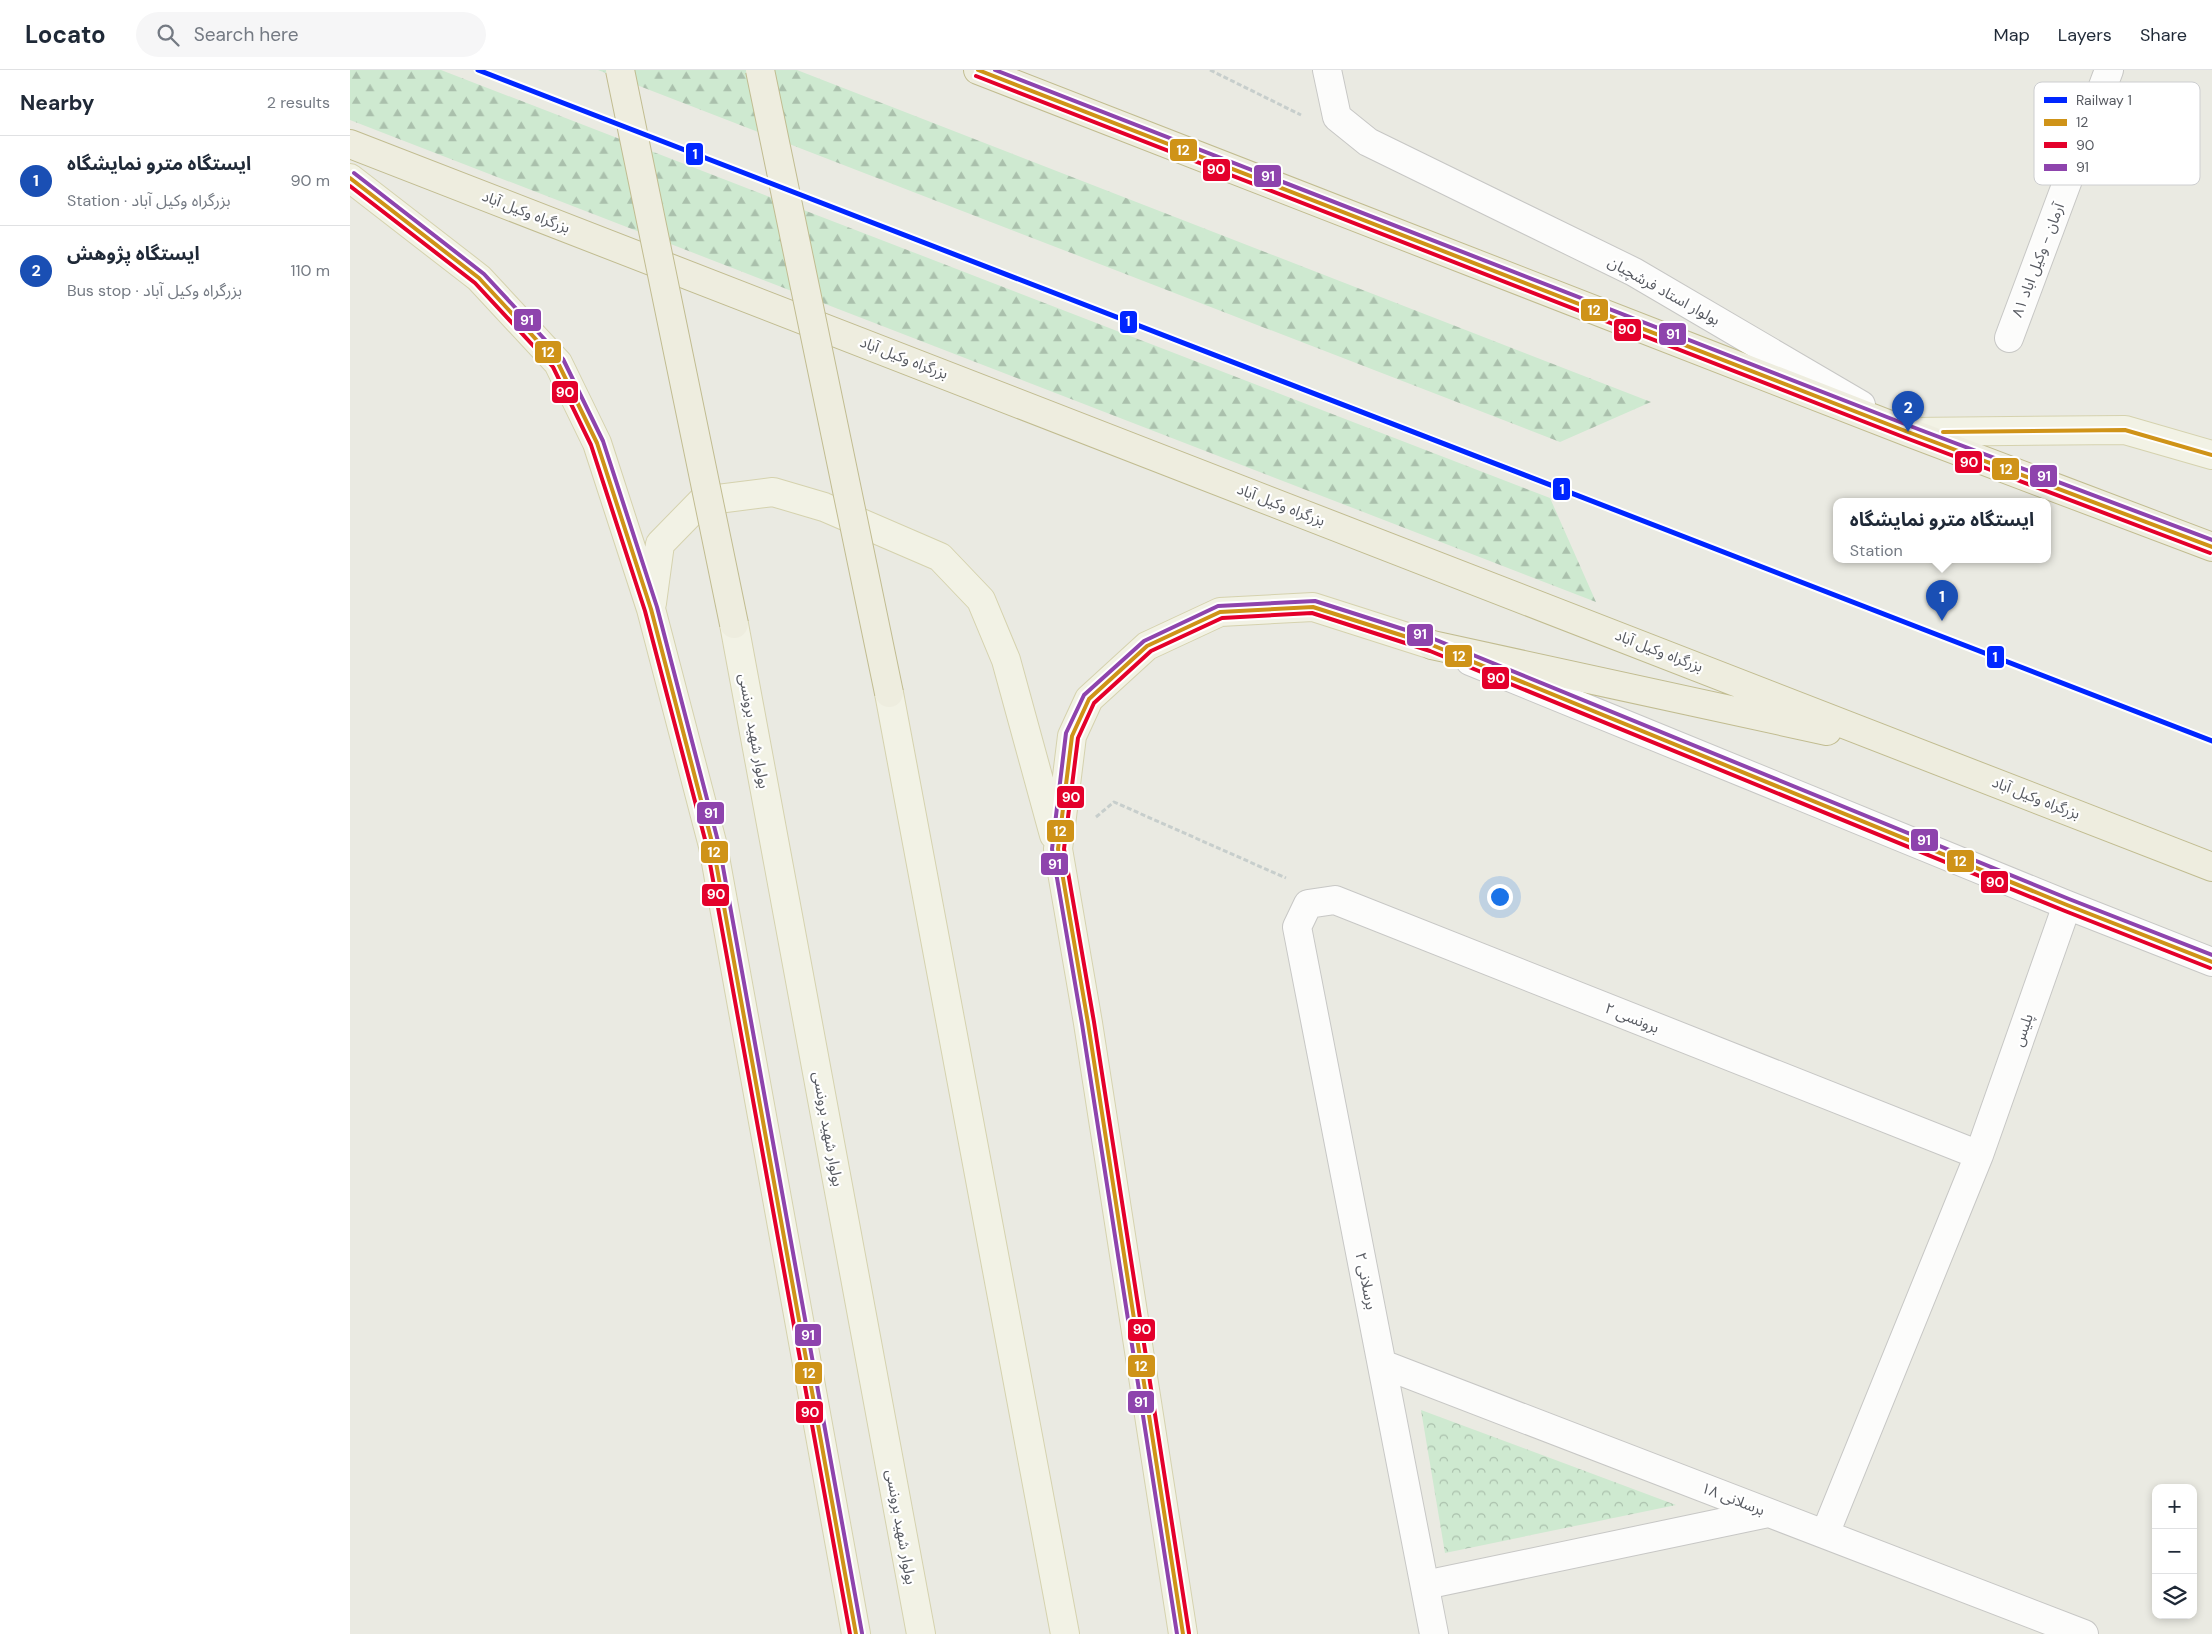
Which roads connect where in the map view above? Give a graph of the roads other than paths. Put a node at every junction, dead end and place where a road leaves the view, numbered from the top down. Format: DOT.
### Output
graph roads {
  1 [pos="620,70"];
  2 [pos="760,70"];
  3 [pos="978,70"];
  4 [pos="1029,70"];
  5 [pos="1327,70"];
  6 [pos="2109,70"];
  7 [pos="2104,82"];
  8 [pos="1062,103"];
  9 [pos="350,144"];
  10 [pos="350,178"];
  11 [pos="2066,185"];
  12 [pos="2008,338"];
  13 [pos="1908,432"];
  14 [pos="2212,455"];
  15 [pos="2212,547"];
  16 [pos="651,609"];
  17 [pos="734,624"];
  18 [pos="1432,645"];
  19 [pos="889,693"];
  20 [pos="1912,749"];
  21 [pos="1058,848"];
  22 [pos="2212,867"];
  23 [pos="2067,905"];
  24 [pos="1297,928"];
  25 [pos="2212,962"];
  26 [pos="1979,1155"];
  27 [pos="1382,1364"];
  28 [pos="1768,1513"];
  29 [pos="1825,1534"];
  30 [pos="1425,1585"];
  31 [pos="856,1634"];
  32 [pos="920,1634"];
  33 [pos="1065,1634"];
  34 [pos="1183,1634"];
  35 [pos="1434,1634"];
  36 [pos="2084,1634"];
  1 -- 17 [label="highway, bridge"];
  2 -- 19 [label="highway, bridge"];
  3 -- 8 [label="highway"];
  4 -- 8 [label="highway"];
  5 -- 13 [label="street, بولوار استاد فرشچیان"];
  6 -- 7 [label="street, آرمان - وکیل اباد ۸۱"];
  8 -- 13 [label="highway"];
  9 -- 20 [label="highway, بزرگراه وکیل آباد"];
  10 -- 16 [label="main road"];
  11 -- 12 [label="street, آرمان - وکیل اباد ۸۱"];
  13 -- 14 [label="main road"];
  13 -- 15 [label="highway"];
  16 -- 21 [label="main road"];
  16 -- 31 [label="main road"];
  17 -- 32 [label="main road, بولوار شهید برونسی"];
  18 -- 20 [label="highway"];
  18 -- 21 [label="main road"];
  18 -- 23 [label="street"];
  19 -- 33 [label="main road"];
  20 -- 22 [label="highway, بزرگراه وکیل آباد"];
  21 -- 34 [label="main road"];
  23 -- 25 [label="street"];
  23 -- 26 [label="street, پلیس"];
  24 -- 26 [label="street, برونسی ۲"];
  24 -- 27 [label="street, برسلانی ۲"];
  26 -- 29 [label="street, پلیس"];
  27 -- 28 [label="street, برسلانی ۱۸"];
  27 -- 30 [label="street, برسلانی ۲"];
  28 -- 29 [label="street, برسلانی ۱۸"];
  28 -- 30 [label="street"];
  29 -- 36 [label="street, برسلانی ۱۸"];
  30 -- 35 [label="street, برسلانی ۲"];
}
